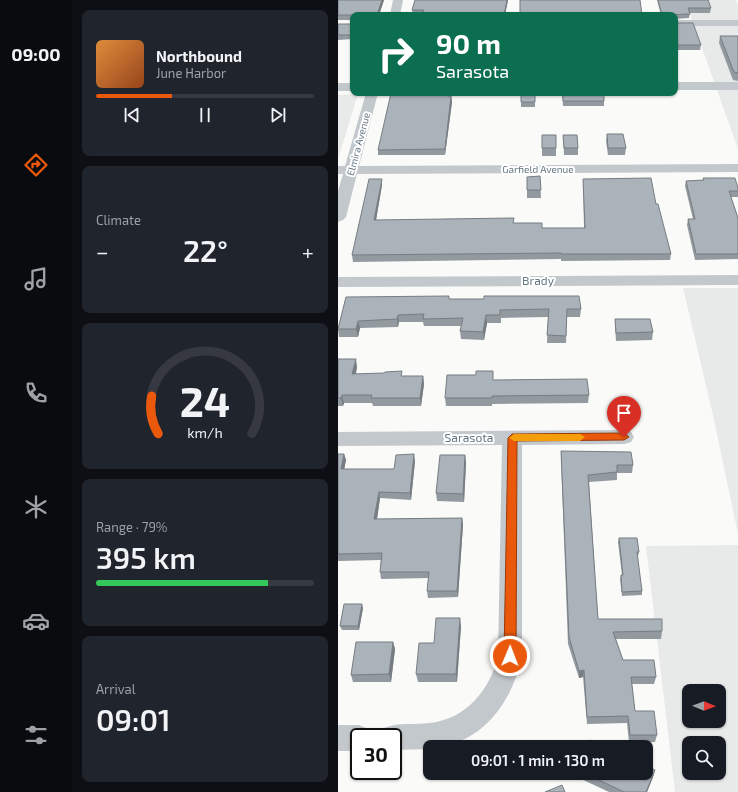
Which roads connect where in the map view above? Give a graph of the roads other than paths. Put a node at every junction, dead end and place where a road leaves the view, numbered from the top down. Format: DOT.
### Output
graph roads {
  1 [pos="398,0"];
  2 [pos="396,12"];
  3 [pos="678,23"];
  4 [pos="738,23"];
  5 [pos="678,86"];
  6 [pos="738,86"];
  7 [pos="350,87"];
  8 [pos="338,88"];
  9 [pos="371,96"];
  10 [pos="738,168"];
  11 [pos="345,170"];
  12 [pos="338,218"];
  13 [pos="738,280"];
  14 [pos="338,282"];
  15 [pos="624,437"];
  16 [pos="512,438"];
  17 [pos="338,439"];
  18 [pos="402,737"];
  19 [pos="338,738"];
  20 [pos="350,738"];
  1 -- 2 [label="street"];
  3 -- 4 [label="street"];
  5 -- 6 [label="street"];
  7 -- 8 [label="street"];
  9 -- 11 [label="street, Elmira Avenue"];
  10 -- 11 [label="street, Garfield Avenue"];
  11 -- 12 [label="street, Elmira Avenue"];
  13 -- 14 [label="street, Brady"];
  15 -- 16 [label="street, Sarasota"];
  16 -- 17 [label="street, Sarasota"];
  16 -- 18 [label="street"];
  19 -- 20 [label="street"];
}
